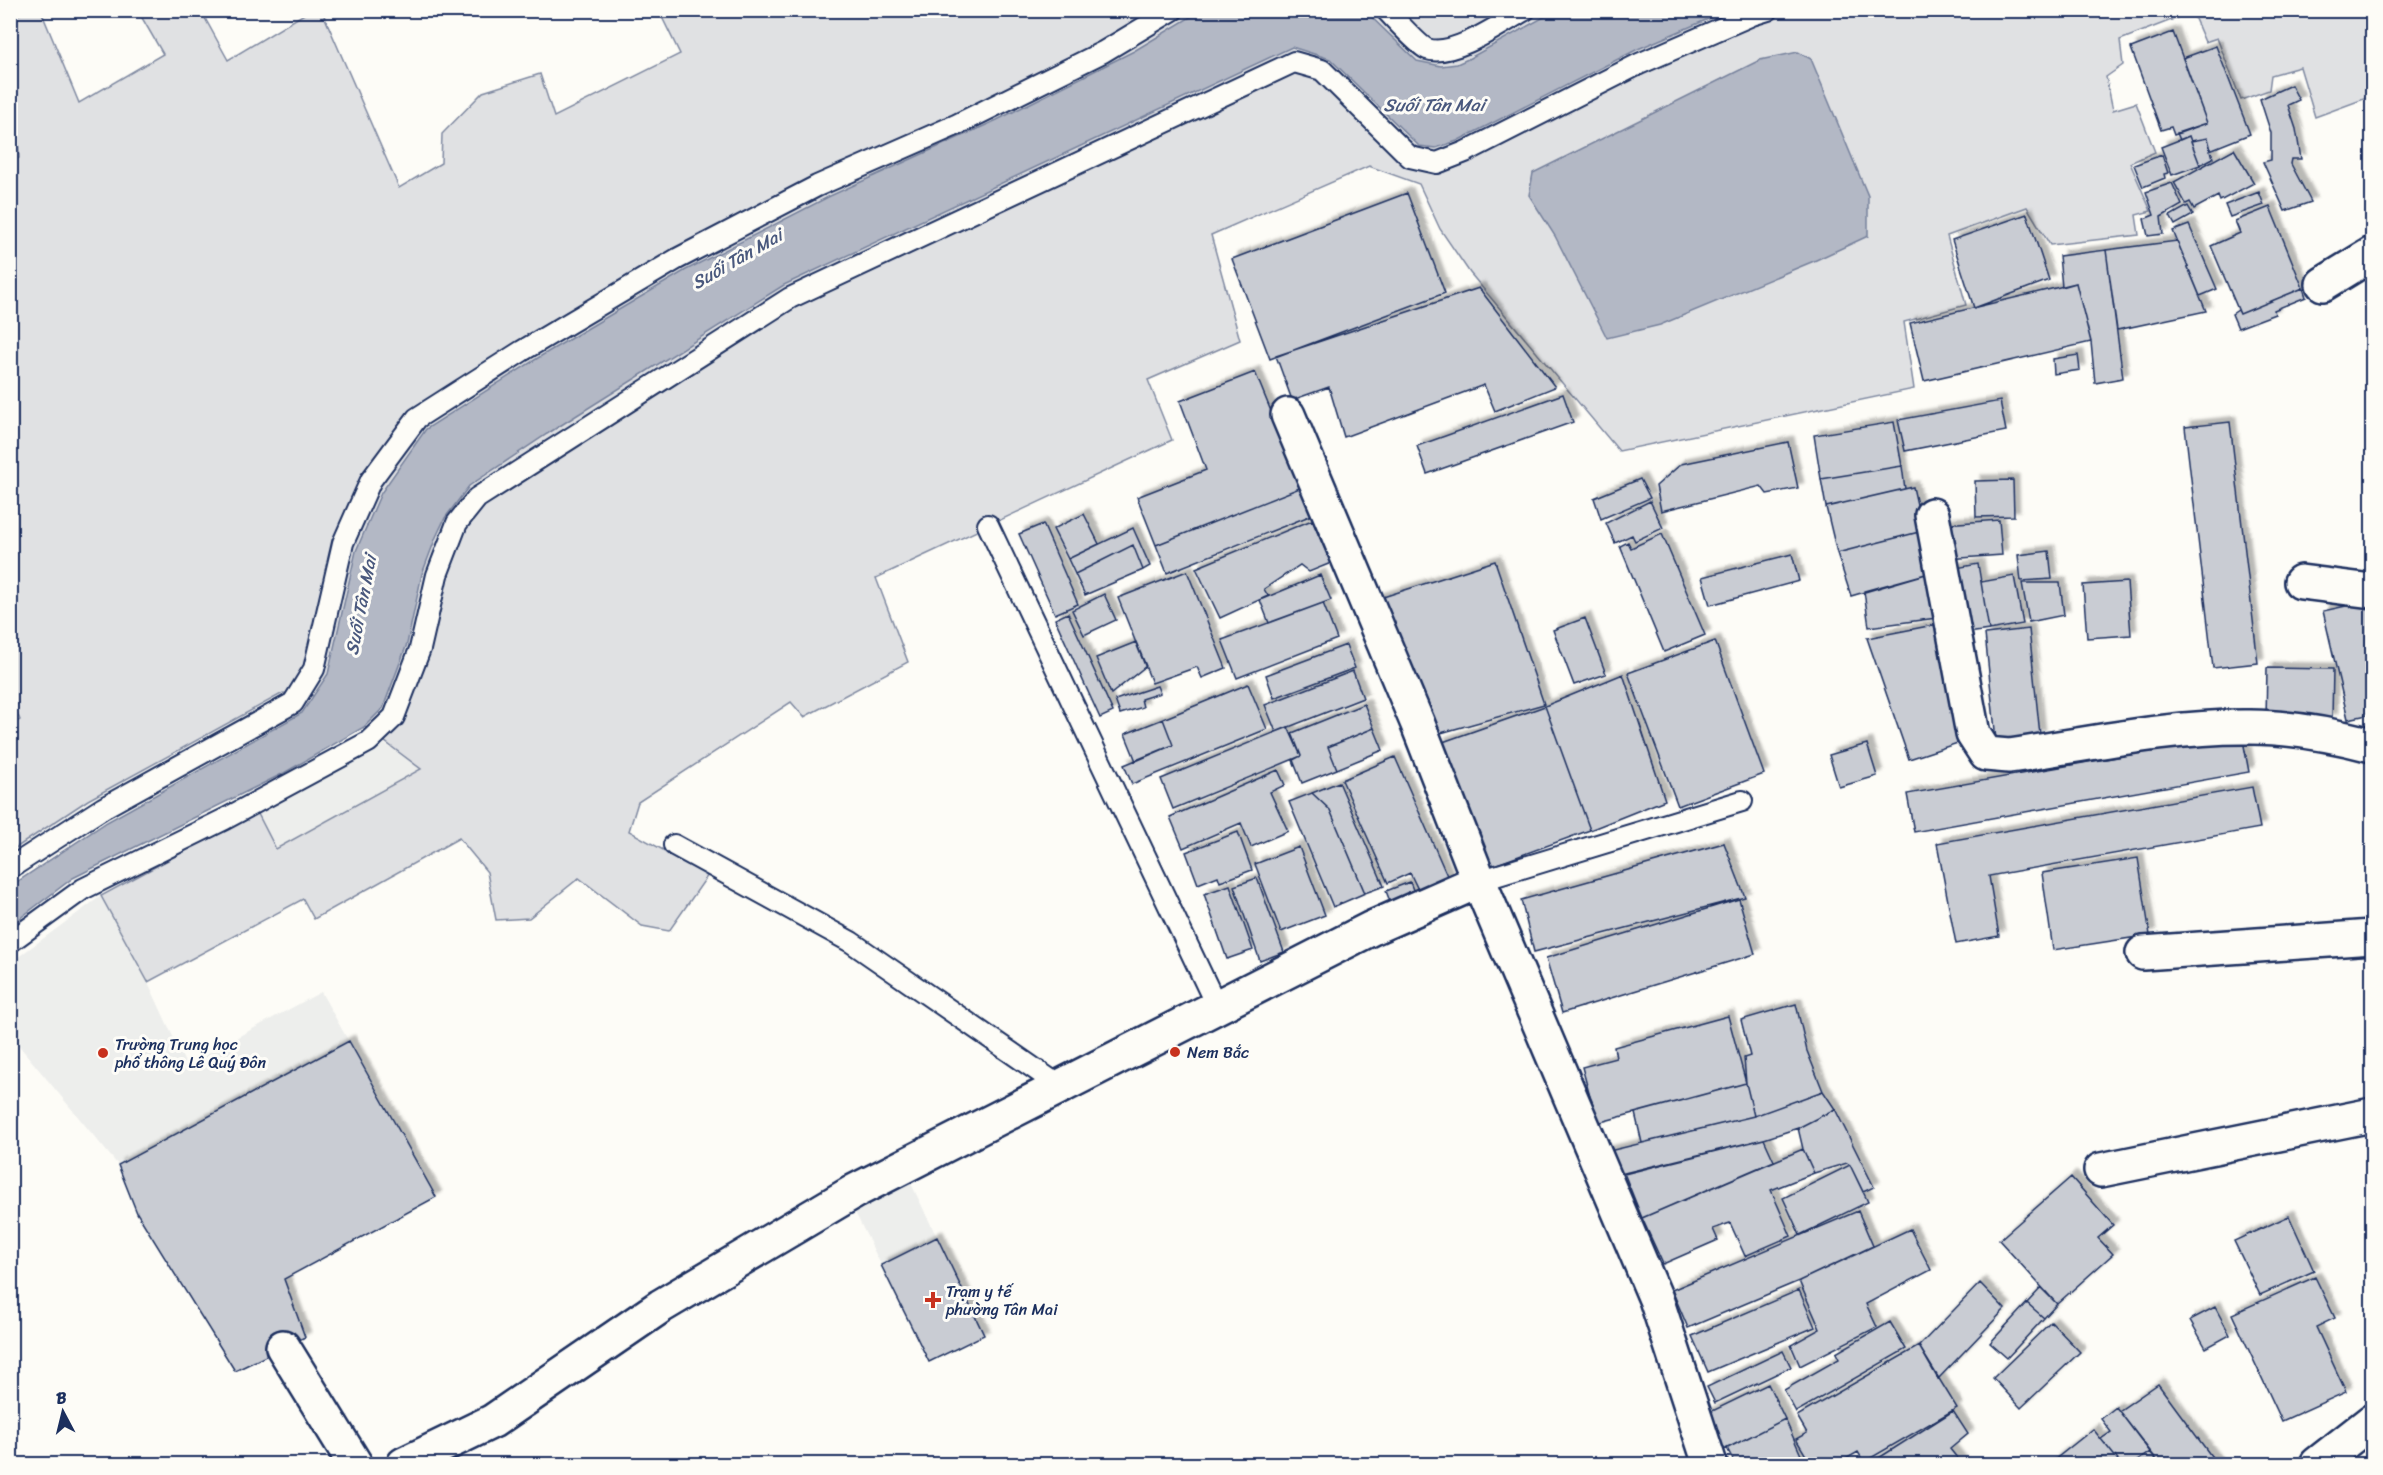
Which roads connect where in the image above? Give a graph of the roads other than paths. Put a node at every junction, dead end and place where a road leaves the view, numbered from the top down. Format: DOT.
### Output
graph roads {
  1 [pos="1173,10"];
  2 [pos="1386,10"];
  3 [pos="1525,10"];
  4 [pos="1768,10"];
  5 [pos="2373,254"];
  6 [pos="2323,284"];
  7 [pos="1288,416"];
  8 [pos="1932,515"];
  9 [pos="988,525"];
  10 [pos="2301,582"];
  11 [pos="2373,591"];
  12 [pos="2373,745"];
  13 [pos="1742,801"];
  14 [pos="674,845"];
  15 [pos="10,868"];
  16 [pos="1479,880"];
  17 [pos="2373,937"];
  18 [pos="10,942"];
  19 [pos="2143,953"];
  20 [pos="1217,1007"];
  21 [pos="1061,1087"];
  22 [pos="2373,1115"];
  23 [pos="2101,1170"];
  24 [pos="284,1347"];
  25 [pos="2373,1421"];
  26 [pos="355,1464"];
  27 [pos="404,1464"];
  28 [pos="1710,1464"];
  29 [pos="2317,1464"];
  1 -- 15 [label="lane"];
  2 -- 3 [label="lane"];
  4 -- 18 [label="lane"];
  5 -- 6 [label="street"];
  7 -- 16 [label="street"];
  8 -- 12 [label="street"];
  9 -- 20 [label="lane"];
  10 -- 11 [label="street"];
  13 -- 16 [label="lane"];
  14 -- 21 [label="lane"];
  16 -- 20 [label="street"];
  16 -- 28 [label="street"];
  17 -- 19 [label="street"];
  20 -- 21 [label="street"];
  21 -- 27 [label="street"];
  22 -- 23 [label="street"];
  24 -- 26 [label="street"];
  25 -- 29 [label="street"];
}
